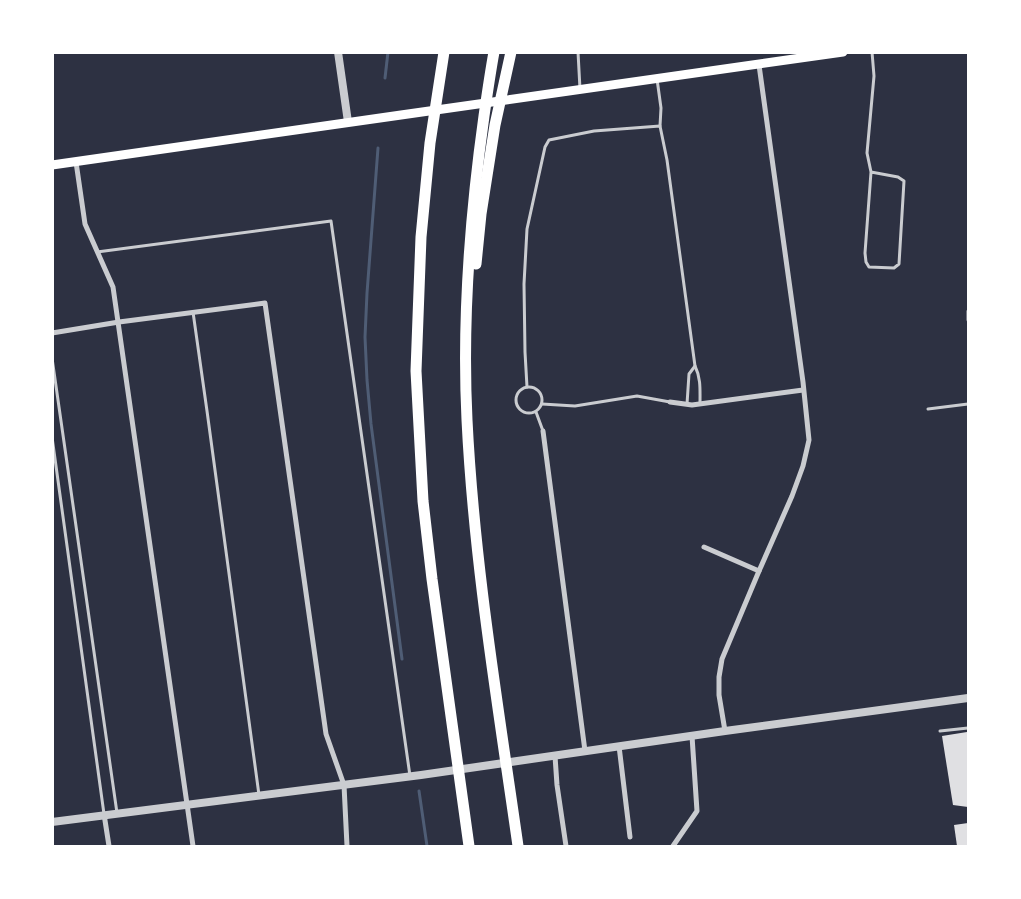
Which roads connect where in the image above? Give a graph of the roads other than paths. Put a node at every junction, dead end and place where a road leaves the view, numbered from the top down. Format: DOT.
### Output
graph roads {
  1 [pos="338,52"];
  2 [pos="444,52"];
  3 [pos="494,52"];
  4 [pos="511,52"];
  5 [pos="578,52"];
  6 [pos="843,52"];
  7 [pos="872,52"];
  8 [pos="759,65"];
  9 [pos="657,79"];
  10 [pos="580,89"];
  11 [pos="348,122"];
  12 [pos="660,126"];
  13 [pos="76,162"];
  14 [pos="52,165"];
  15 [pos="871,172"];
  16 [pos="98,252"];
  17 [pos="968,311"];
  18 [pos="193,312"];
  19 [pos="968,320"];
  20 [pos="119,322"];
  21 [pos="52,332"];
  22 [pos="52,358"];
  23 [pos="466,358"];
  24 [pos="694,366"];
  25 [pos="528,387"];
  26 [pos="803,390"];
  27 [pos="670,402"];
  28 [pos="542,404"];
  29 [pos="687,404"];
  30 [pos="700,404"];
  31 [pos="968,404"];
  32 [pos="928,409"];
  33 [pos="536,412"];
  34 [pos="543,431"];
  35 [pos="52,437"];
  36 [pos="704,547"];
  37 [pos="759,571"];
  38 [pos="968,698"];
  39 [pos="968,728"];
  40 [pos="725,731"];
  41 [pos="940,731"];
  42 [pos="692,736"];
  43 [pos="619,746"];
  44 [pos="585,751"];
  45 [pos="555,756"];
  46 [pos="410,777"];
  47 [pos="344,785"];
  48 [pos="259,796"];
  49 [pos="187,804"];
  50 [pos="117,813"];
  51 [pos="104,814"];
  52 [pos="52,822"];
  53 [pos="630,838"];
  54 [pos="109,846"];
  55 [pos="193,846"];
  56 [pos="347,846"];
  57 [pos="469,846"];
  58 [pos="518,846"];
  59 [pos="566,846"];
  60 [pos="673,846"];
  1 -- 11 [label="street"];
  2 -- 57 [label="highway"];
  3 -- 23 [label="highway"];
  4 -- 23 [label="highway"];
  5 -- 10 [label="lane"];
  6 -- 8 [label="main road"];
  7 -- 15 [label="lane"];
  8 -- 9 [label="main road"];
  8 -- 26 [label="street"];
  9 -- 10 [label="main road"];
  9 -- 12 [label="lane"];
  10 -- 11 [label="main road"];
  11 -- 13 [label="main road"];
  12 -- 24 [label="lane"];
  12 -- 25 [label="lane"];
  13 -- 14 [label="main road"];
  13 -- 16 [label="street"];
  15 -- 15 [label="lane"];
  16 -- 20 [label="street"];
  16 -- 46 [label="lane"];
  17 -- 19 [label="lane"];
  18 -- 20 [label="street"];
  18 -- 47 [label="street"];
  18 -- 48 [label="lane"];
  20 -- 21 [label="street"];
  20 -- 49 [label="street"];
  22 -- 50 [label="lane"];
  23 -- 58 [label="highway"];
  24 -- 29 [label="lane"];
  24 -- 30 [label="lane"];
  25 -- 28 [label="lane"];
  25 -- 33 [label="lane"];
  26 -- 30 [label="street"];
  26 -- 37 [label="street"];
  27 -- 28 [label="lane"];
  27 -- 29 [label="street"];
  28 -- 33 [label="lane"];
  29 -- 30 [label="street"];
  31 -- 32 [label="lane"];
  33 -- 34 [label="lane"];
  34 -- 44 [label="street"];
  35 -- 51 [label="lane"];
  36 -- 37 [label="street"];
  37 -- 40 [label="street"];
  38 -- 40 [label="street"];
  39 -- 41 [label="lane"];
  40 -- 42 [label="street"];
  42 -- 43 [label="street"];
  42 -- 60 [label="street"];
  43 -- 44 [label="street"];
  43 -- 53 [label="street"];
  44 -- 45 [label="street"];
  45 -- 46 [label="street"];
  45 -- 59 [label="street"];
  46 -- 47 [label="street"];
  47 -- 48 [label="street"];
  47 -- 56 [label="street"];
  48 -- 49 [label="street"];
  49 -- 50 [label="street"];
  49 -- 55 [label="street"];
  50 -- 51 [label="street"];
  51 -- 52 [label="street"];
  51 -- 54 [label="street"];
}
